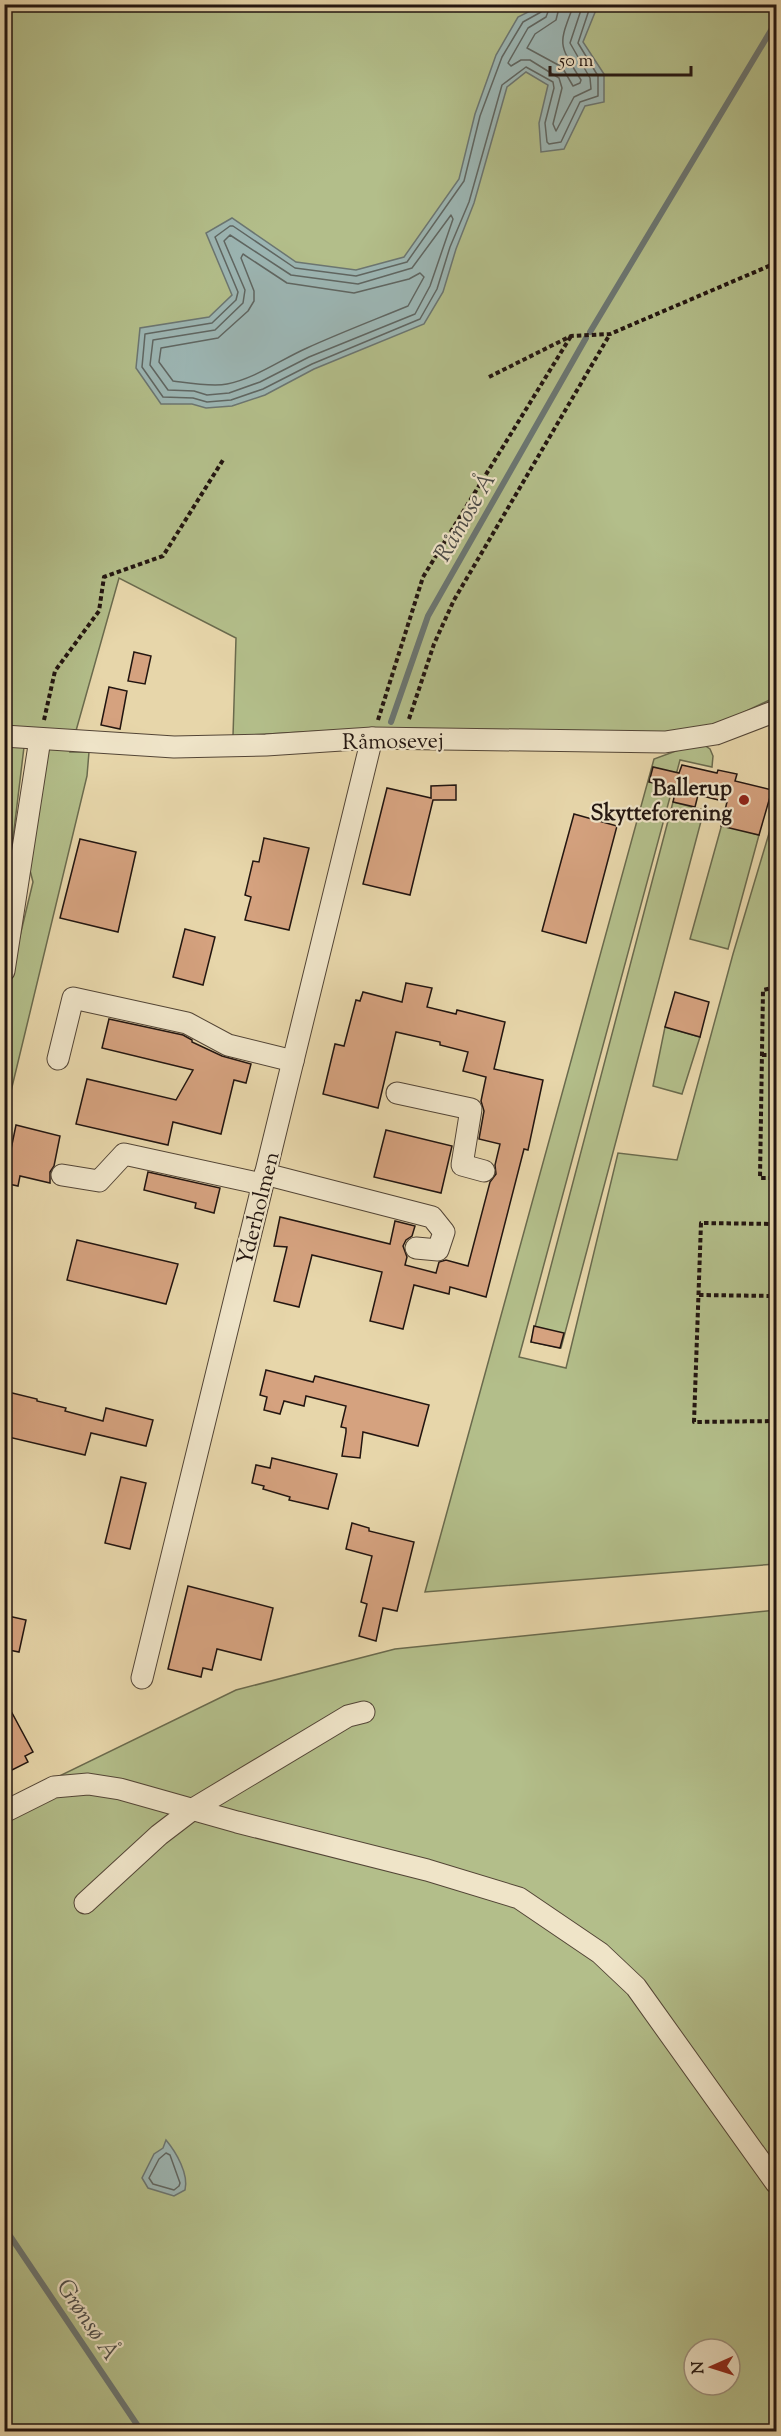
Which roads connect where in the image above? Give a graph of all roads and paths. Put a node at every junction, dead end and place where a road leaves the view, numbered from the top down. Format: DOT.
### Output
graph roads {
  1 [pos="777,262"];
  2 [pos="610,334"];
  3 [pos="571,336"];
  4 [pos="489,377"];
  5 [pos="223,460"];
  6 [pos="777,711"];
  7 [pos="408,723"];
  8 [pos="4,736"];
  9 [pos="372,738"];
  10 [pos="40,739"];
  11 [pos="4,971"];
  12 [pos="777,987"];
  13 [pos="762,1055"];
  14 [pos="777,1055"];
  15 [pos="58,1059"];
  16 [pos="293,1061"];
  17 [pos="397,1093"];
  18 [pos="484,1170"];
  19 [pos="62,1175"];
  20 [pos="777,1178"];
  21 [pos="264,1179"];
  22 [pos="777,1224"];
  23 [pos="416,1248"];
  24 [pos="699,1295"];
  25 [pos="777,1296"];
  26 [pos="777,1421"];
  27 [pos="142,1678"];
  28 [pos="364,1712"];
  29 [pos="193,1809"];
  30 [pos="4,1812"];
  31 [pos="85,1904"];
  32 [pos="777,2183"];
  1 -- 2 [label="path"];
  2 -- 3 [label="path"];
  2 -- 7 [label="path"];
  3 -- 4 [label="path"];
  3 -- 9 [label="path"];
  5 -- 10 [label="path"];
  6 -- 9 [label="street, Råmosevej"];
  8 -- 10 [label="street, Råmosevej"];
  9 -- 10 [label="street, Råmosevej"];
  9 -- 16 [label="street, Yderholmen"];
  10 -- 11 [label="street"];
  12 -- 13 [label="path"];
  13 -- 14 [label="path"];
  13 -- 20 [label="path"];
  15 -- 16 [label="street"];
  16 -- 21 [label="street, Yderholmen"];
  17 -- 18 [label="street"];
  19 -- 21 [label="street"];
  21 -- 23 [label="street"];
  21 -- 27 [label="street, Yderholmen"];
  22 -- 24 [label="path"];
  24 -- 25 [label="path"];
  24 -- 26 [label="path"];
  28 -- 29 [label="street"];
  29 -- 30 [label="street"];
  29 -- 31 [label="street"];
  29 -- 32 [label="street"];
}
